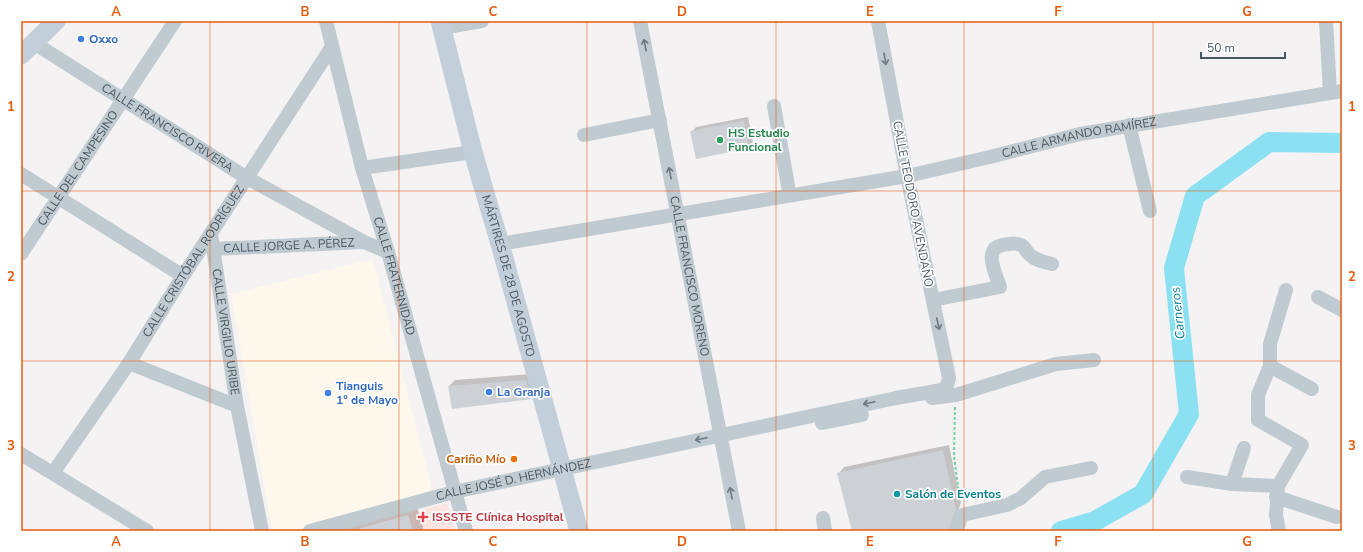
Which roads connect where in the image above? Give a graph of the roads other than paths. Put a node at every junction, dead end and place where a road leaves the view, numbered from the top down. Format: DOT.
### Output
graph roads {
  1 [pos="56,21"];
  2 [pos="175,21"];
  3 [pos="326,21"];
  4 [pos="482,21"];
  5 [pos="640,21"];
  6 [pos="878,21"];
  7 [pos="1326,21"];
  8 [pos="440,25"];
  9 [pos="331,48"];
  10 [pos="28,49"];
  11 [pos="1336,92"];
  12 [pos="123,100"];
  13 [pos="774,106"];
  14 [pos="660,120"];
  15 [pos="1130,125"];
  16 [pos="584,135"];
  17 [pos="473,152"];
  18 [pos="362,168"];
  19 [pos="21,174"];
  20 [pos="907,176"];
  21 [pos="247,178"];
  22 [pos="788,186"];
  23 [pos="818,191"];
  24 [pos="59,197"];
  25 [pos="708,208"];
  26 [pos="1150,210"];
  27 [pos="678,214"];
  28 [pos="211,234"];
  29 [pos="364,242"];
  30 [pos="500,244"];
  31 [pos="214,249"];
  32 [pos="388,252"];
  33 [pos="21,254"];
  34 [pos="1052,264"];
  35 [pos="183,276"];
  36 [pos="1286,290"];
  37 [pos="1318,297"];
  38 [pos="933,300"];
  39 [pos="1342,310"];
  40 [pos="1094,360"];
  41 [pos="129,363"];
  42 [pos="1270,366"];
  43 [pos="1312,389"];
  44 [pos="952,390"];
  45 [pos="237,406"];
  46 [pos="862,415"];
  47 [pos="719,435"];
  48 [pos="1244,448"];
  49 [pos="21,454"];
  50 [pos="562,468"];
  51 [pos="1091,468"];
  52 [pos="53,472"];
  53 [pos="1187,477"];
  54 [pos="1232,484"];
  55 [pos="1277,491"];
  56 [pos="454,492"];
  57 [pos="1337,517"];
  58 [pos="147,531"];
  59 [pos="262,531"];
  60 [pos="310,531"];
  61 [pos="466,531"];
  62 [pos="579,531"];
  63 [pos="739,531"];
  64 [pos="956,531"];
  65 [pos="1279,531"];
  1 -- 10 [label="main road"];
  2 -- 12 [label="street, CALLE DEL CAMPESINO"];
  3 -- 9 [label="street, CALLE FRATERNIDAD"];
  4 -- 8 [label="street"];
  14 -- 5 [label="street, CALLE FRANCISCO MORENO, one-way"];
  6 -- 20 [label="street, CALLE TEODORO AVENDAÑO, one-way"];
  7 -- 11 [label="street"];
  8 -- 17 [label="main road, MÁRTIRES DE 28 DE AGOSTO"];
  9 -- 18 [label="street, CALLE FRATERNIDAD"];
  9 -- 21 [label="street, CALLE CRISTÓBAL RODRÍGUEZ"];
  10 -- 12 [label="street, CALLE FRANCISCO RIVERA"];
  11 -- 15 [label="street, CALLE ARMANDO RAMÍREZ"];
  12 -- 21 [label="street, CALLE FRANCISCO RIVERA"];
  12 -- 24 [label="street, CALLE DEL CAMPESINO"];
  13 -- 22 [label="street"];
  14 -- 16 [label="street"];
  27 -- 14 [label="street, CALLE FRANCISCO MORENO, one-way"];
  15 -- 20 [label="street, CALLE ARMANDO RAMÍREZ"];
  15 -- 26 [label="street"];
  17 -- 18 [label="street"];
  17 -- 30 [label="main road, MÁRTIRES DE 28 DE AGOSTO"];
  18 -- 32 [label="street, CALLE FRATERNIDAD"];
  19 -- 24 [label="street"];
  20 -- 23 [label="street, CALLE ARMANDO RAMÍREZ"];
  20 -- 38 [label="street, CALLE TEODORO AVENDAÑO"];
  21 -- 28 [label="street, CALLE CRISTÓBAL RODRÍGUEZ"];
  21 -- 29 [label="street, CALLE FRANCISCO RIVERA"];
  22 -- 23 [label="street, CALLE ARMANDO RAMÍREZ"];
  22 -- 25 [label="street, CALLE ARMANDO RAMÍREZ"];
  23 -- 25 [label="street, CALLE ARMANDO RAMÍREZ"];
  24 -- 33 [label="street, CALLE DEL CAMPESINO"];
  24 -- 35 [label="street"];
  25 -- 27 [label="street, CALLE ARMANDO RAMÍREZ"];
  27 -- 30 [label="street, CALLE ARMANDO RAMÍREZ"];
  27 -- 47 [label="street, CALLE FRANCISCO MORENO"];
  28 -- 31 [label="street, CALLE VIRGILIO URIBE"];
  28 -- 35 [label="street, CALLE CRISTÓBAL RODRÍGUEZ"];
  29 -- 31 [label="street, CALLE JORGE A. PÉREZ"];
  29 -- 32 [label="street, CALLE FRANCISCO RIVERA"];
  30 -- 50 [label="main road, MÁRTIRES DE 28 DE AGOSTO"];
  31 -- 45 [label="street, CALLE VIRGILIO URIBE"];
  32 -- 56 [label="street, CALLE FRATERNIDAD"];
  34 -- 38 [label="street"];
  35 -- 41 [label="street, CALLE CRISTÓBAL RODRÍGUEZ"];
  36 -- 42 [label="street"];
  37 -- 39 [label="street"];
  38 -- 44 [label="street, CALLE TEODORO AVENDAÑO, one-way"];
  40 -- 44 [label="street, CALLE JOSÉ D. HERNÁNDEZ"];
  41 -- 45 [label="street, CALLE VIRGILIO URIBE"];
  41 -- 52 [label="street, CALLE CRISTÓBAL RODRÍGUEZ"];
  42 -- 43 [label="street"];
  42 -- 55 [label="street"];
  44 -- 47 [label="street, CALLE JOSÉ D. HERNÁNDEZ, one-way"];
  45 -- 59 [label="street, CALLE VIRGILIO URIBE"];
  46 -- 47 [label="street, CALLE JOSÉ D. HERNÁNDEZ"];
  47 -- 50 [label="street, CALLE JOSÉ D. HERNÁNDEZ, one-way"];
  63 -- 47 [label="street, CALLE FRANCISCO MORENO, one-way"];
  48 -- 54 [label="street"];
  49 -- 52 [label="street"];
  50 -- 56 [label="street, CALLE JOSÉ D. HERNÁNDEZ"];
  50 -- 62 [label="main road, MÁRTIRES DE 28 DE AGOSTO"];
  51 -- 64 [label="street"];
  52 -- 58 [label="street"];
  53 -- 54 [label="street"];
  54 -- 55 [label="street"];
  55 -- 57 [label="street"];
  55 -- 65 [label="street"];
  56 -- 60 [label="street, CALLE JOSÉ D. HERNÁNDEZ"];
  56 -- 61 [label="street, CALLE FRATERNIDAD"];
}
